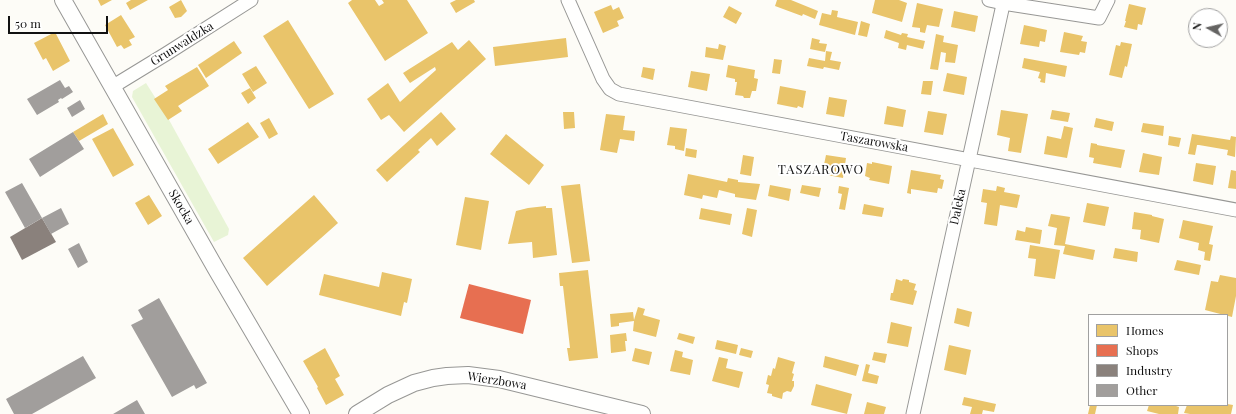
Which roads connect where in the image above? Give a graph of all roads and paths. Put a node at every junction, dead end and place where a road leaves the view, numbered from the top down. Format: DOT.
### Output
graph roads {
  1 [pos="63,0"];
  2 [pos="251,0"];
  3 [pos="568,0"];
  4 [pos="989,0"];
  5 [pos="1108,0"];
  6 [pos="1003,2"];
  7 [pos="112,87"];
  8 [pos="968,159"];
  9 [pos="1236,210"];
  10 [pos="301,414"];
  11 [pos="357,414"];
  12 [pos="642,414"];
  13 [pos="913,414"];
  1 -- 7 [label="street, Skocka"];
  2 -- 7 [label="street, Grunwaldzka"];
  3 -- 8 [label="street, Taszarowska"];
  4 -- 6 [label="street"];
  5 -- 6 [label="street"];
  6 -- 8 [label="street, Daleka"];
  7 -- 10 [label="street, Skocka"];
  8 -- 9 [label="street, Taszarowska"];
  8 -- 13 [label="street, Daleka"];
  11 -- 12 [label="street, Wierzbowa"];
}
